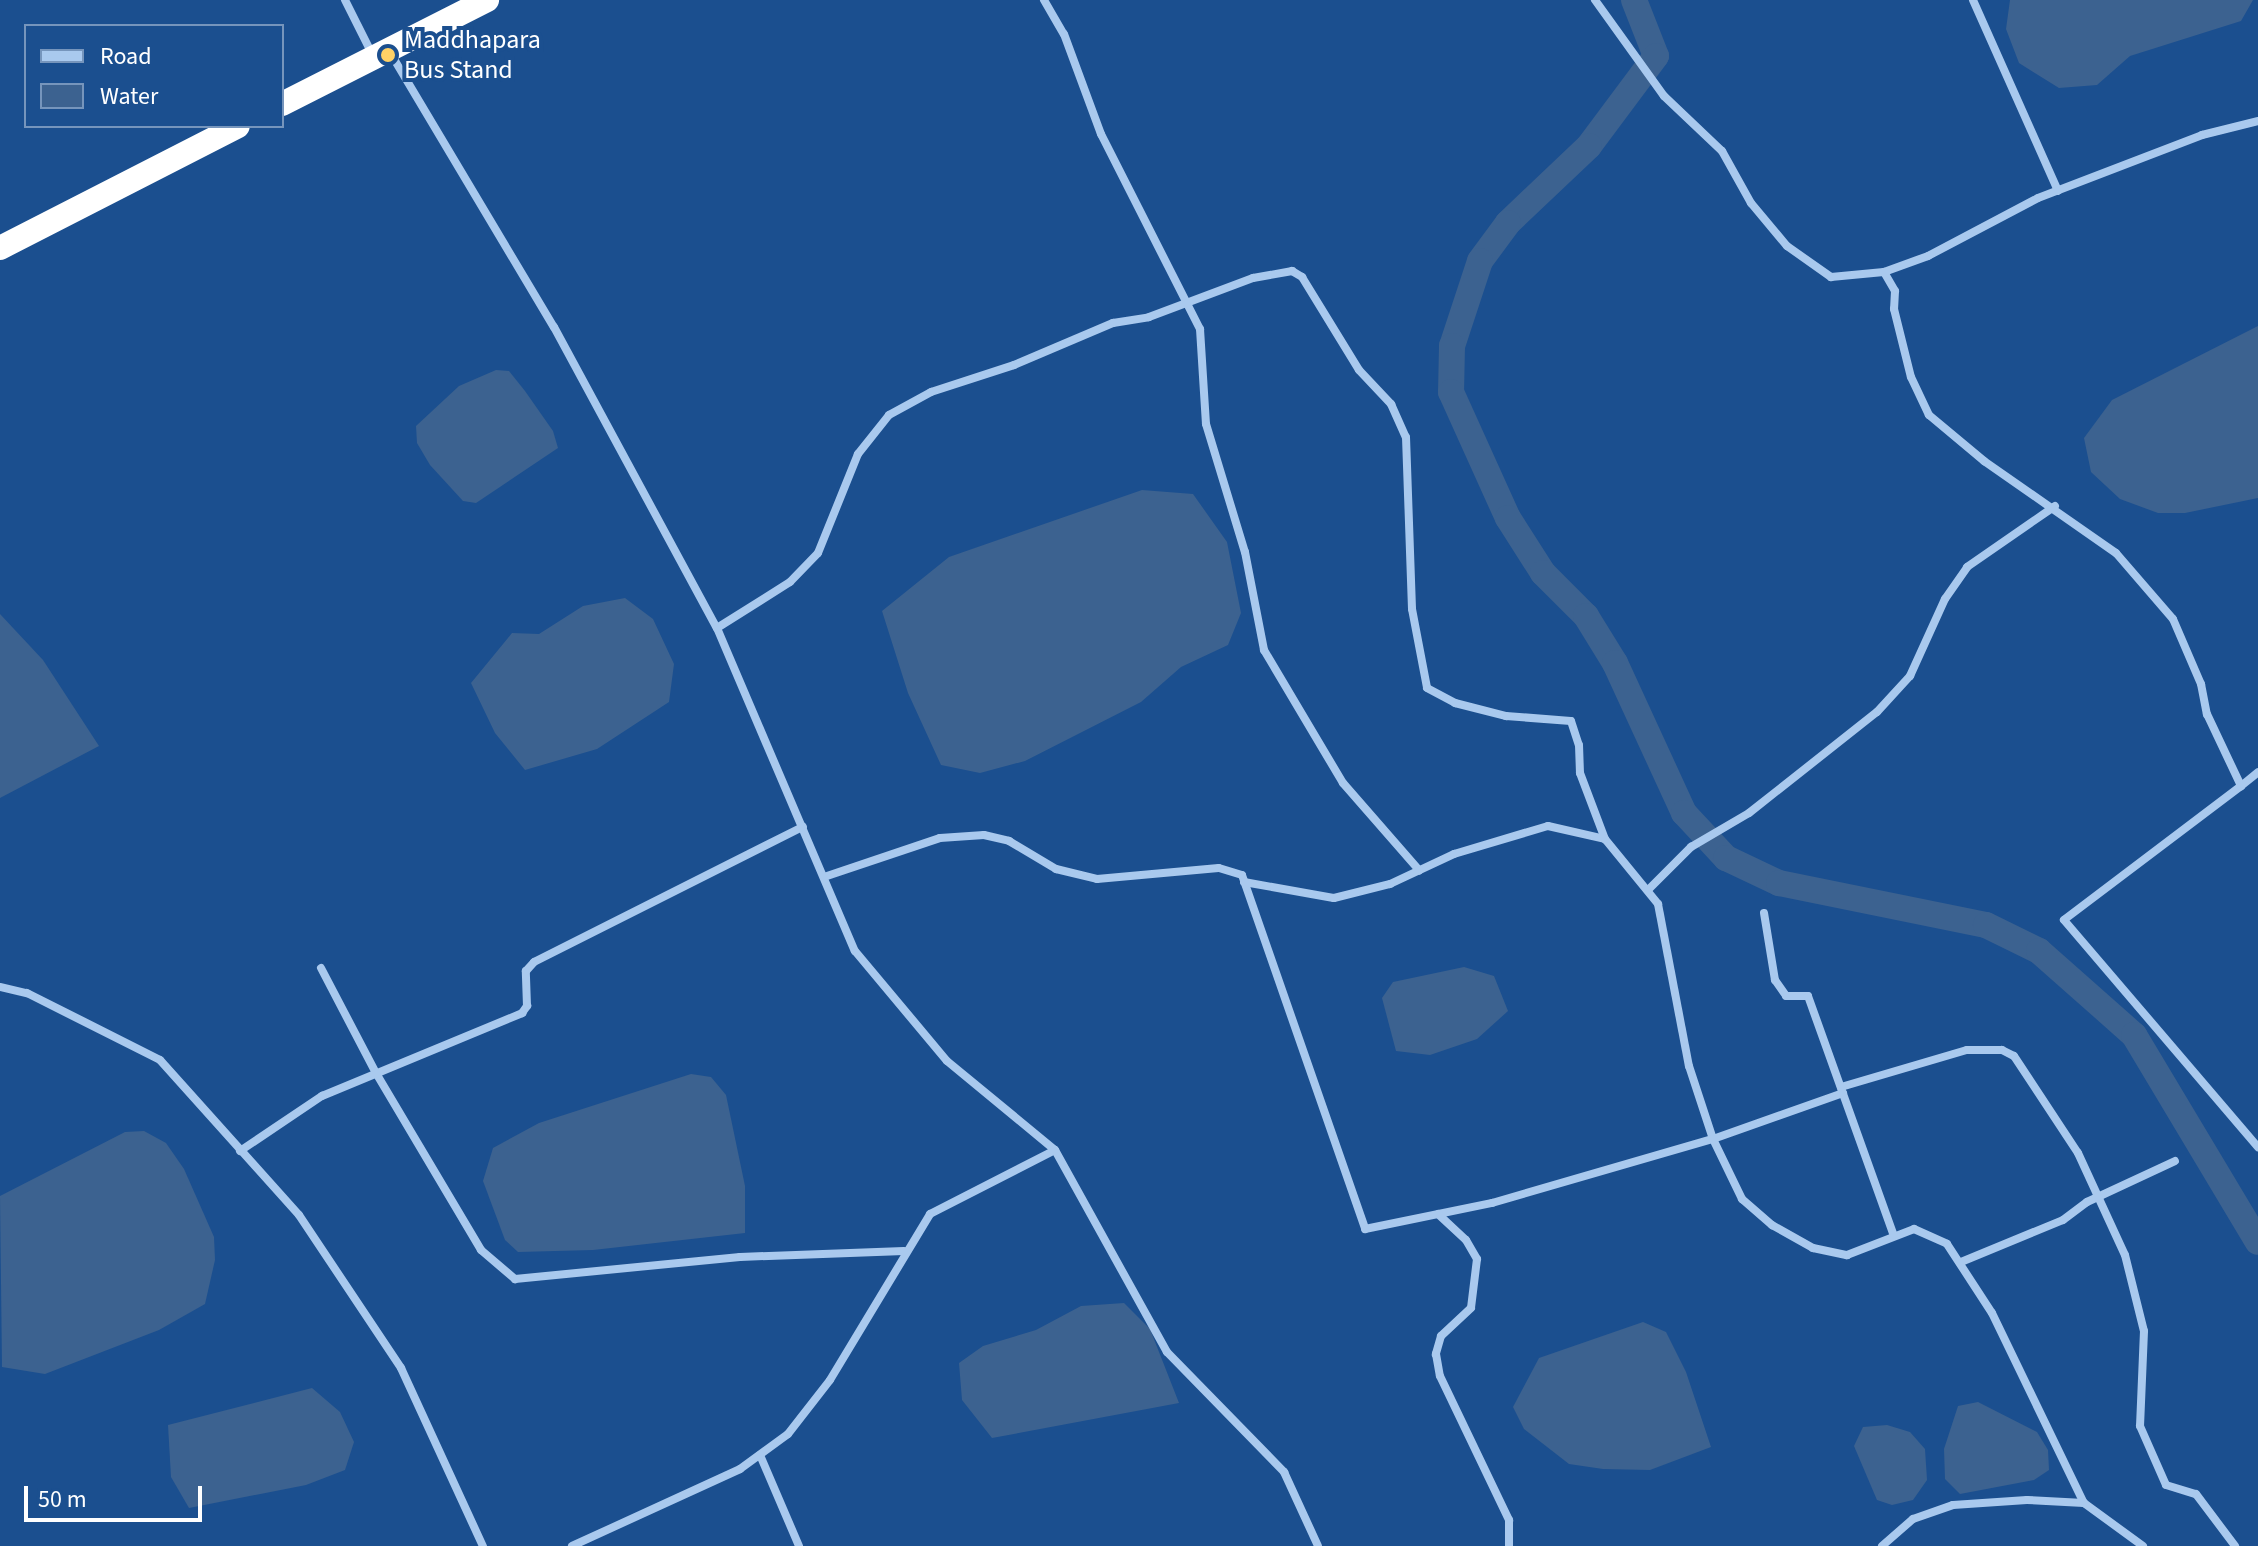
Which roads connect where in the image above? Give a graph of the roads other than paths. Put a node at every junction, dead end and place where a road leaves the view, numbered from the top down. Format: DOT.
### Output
graph roads {
  1 [pos="345,0"];
  2 [pos="487,0"];
  3 [pos="1044,0"];
  4 [pos="1595,0"];
  5 [pos="1973,0"];
  6 [pos="381,53"];
  7 [pos="284,103"];
  8 [pos="2258,121"];
  9 [pos="234,128"];
  10 [pos="2058,191"];
  11 [pos="0,248"];
  12 [pos="1884,272"];
  13 [pos="1187,303"];
  14 [pos="2055,506"];
  15 [pos="717,628"];
  16 [pos="2258,772"];
  17 [pos="2241,786"];
  18 [pos="803,827"];
  19 [pos="1605,839"];
  20 [pos="1419,870"];
  21 [pos="824,877"];
  22 [pos="1244,882"];
  23 [pos="1648,890"];
  24 [pos="1764,913"];
  25 [pos="321,968"];
  26 [pos="0,987"];
  27 [pos="376,1073"];
  28 [pos="1842,1090"];
  29 [pos="1713,1139"];
  30 [pos="2258,1147"];
  31 [pos="1055,1150"];
  32 [pos="240,1151"];
  33 [pos="2175,1161"];
  34 [pos="2097,1197"];
  35 [pos="1438,1214"];
  36 [pos="1893,1234"];
  37 [pos="904,1251"];
  38 [pos="1961,1262"];
  39 [pos="760,1455"];
  40 [pos="2084,1503"];
  41 [pos="483,1546"];
  42 [pos="572,1546"];
  43 [pos="799,1546"];
  44 [pos="1318,1546"];
  45 [pos="1509,1546"];
  46 [pos="1882,1546"];
  47 [pos="2143,1546"];
  48 [pos="2235,1546"];
  1 -- 6 [label="street"];
  2 -- 6 [label="highway"];
  3 -- 13 [label="street"];
  4 -- 12 [label="street"];
  5 -- 10 [label="street"];
  6 -- 7 [label="highway"];
  6 -- 15 [label="street"];
  8 -- 10 [label="street"];
  9 -- 11 [label="highway"];
  10 -- 12 [label="street"];
  12 -- 14 [label="street"];
  13 -- 15 [label="street"];
  13 -- 19 [label="street"];
  13 -- 20 [label="street"];
  14 -- 17 [label="street"];
  14 -- 23 [label="street"];
  15 -- 18 [label="street"];
  16 -- 17 [label="street"];
  17 -- 30 [label="street"];
  18 -- 21 [label="street"];
  18 -- 27 [label="street"];
  19 -- 20 [label="street"];
  19 -- 23 [label="street"];
  20 -- 22 [label="street"];
  21 -- 22 [label="street"];
  21 -- 31 [label="street"];
  22 -- 35 [label="street"];
  23 -- 29 [label="street"];
  24 -- 28 [label="street"];
  25 -- 27 [label="street"];
  26 -- 32 [label="street"];
  27 -- 32 [label="street"];
  27 -- 37 [label="street"];
  28 -- 29 [label="street"];
  28 -- 34 [label="street"];
  28 -- 36 [label="street"];
  29 -- 35 [label="street"];
  29 -- 36 [label="street"];
  31 -- 37 [label="street"];
  31 -- 44 [label="street"];
  32 -- 41 [label="street"];
  33 -- 34 [label="street"];
  34 -- 38 [label="street"];
  34 -- 48 [label="street"];
  35 -- 45 [label="street"];
  36 -- 38 [label="street"];
  37 -- 39 [label="street"];
  38 -- 40 [label="street"];
  39 -- 42 [label="street"];
  39 -- 43 [label="street"];
  40 -- 46 [label="street"];
  40 -- 47 [label="street"];
}
